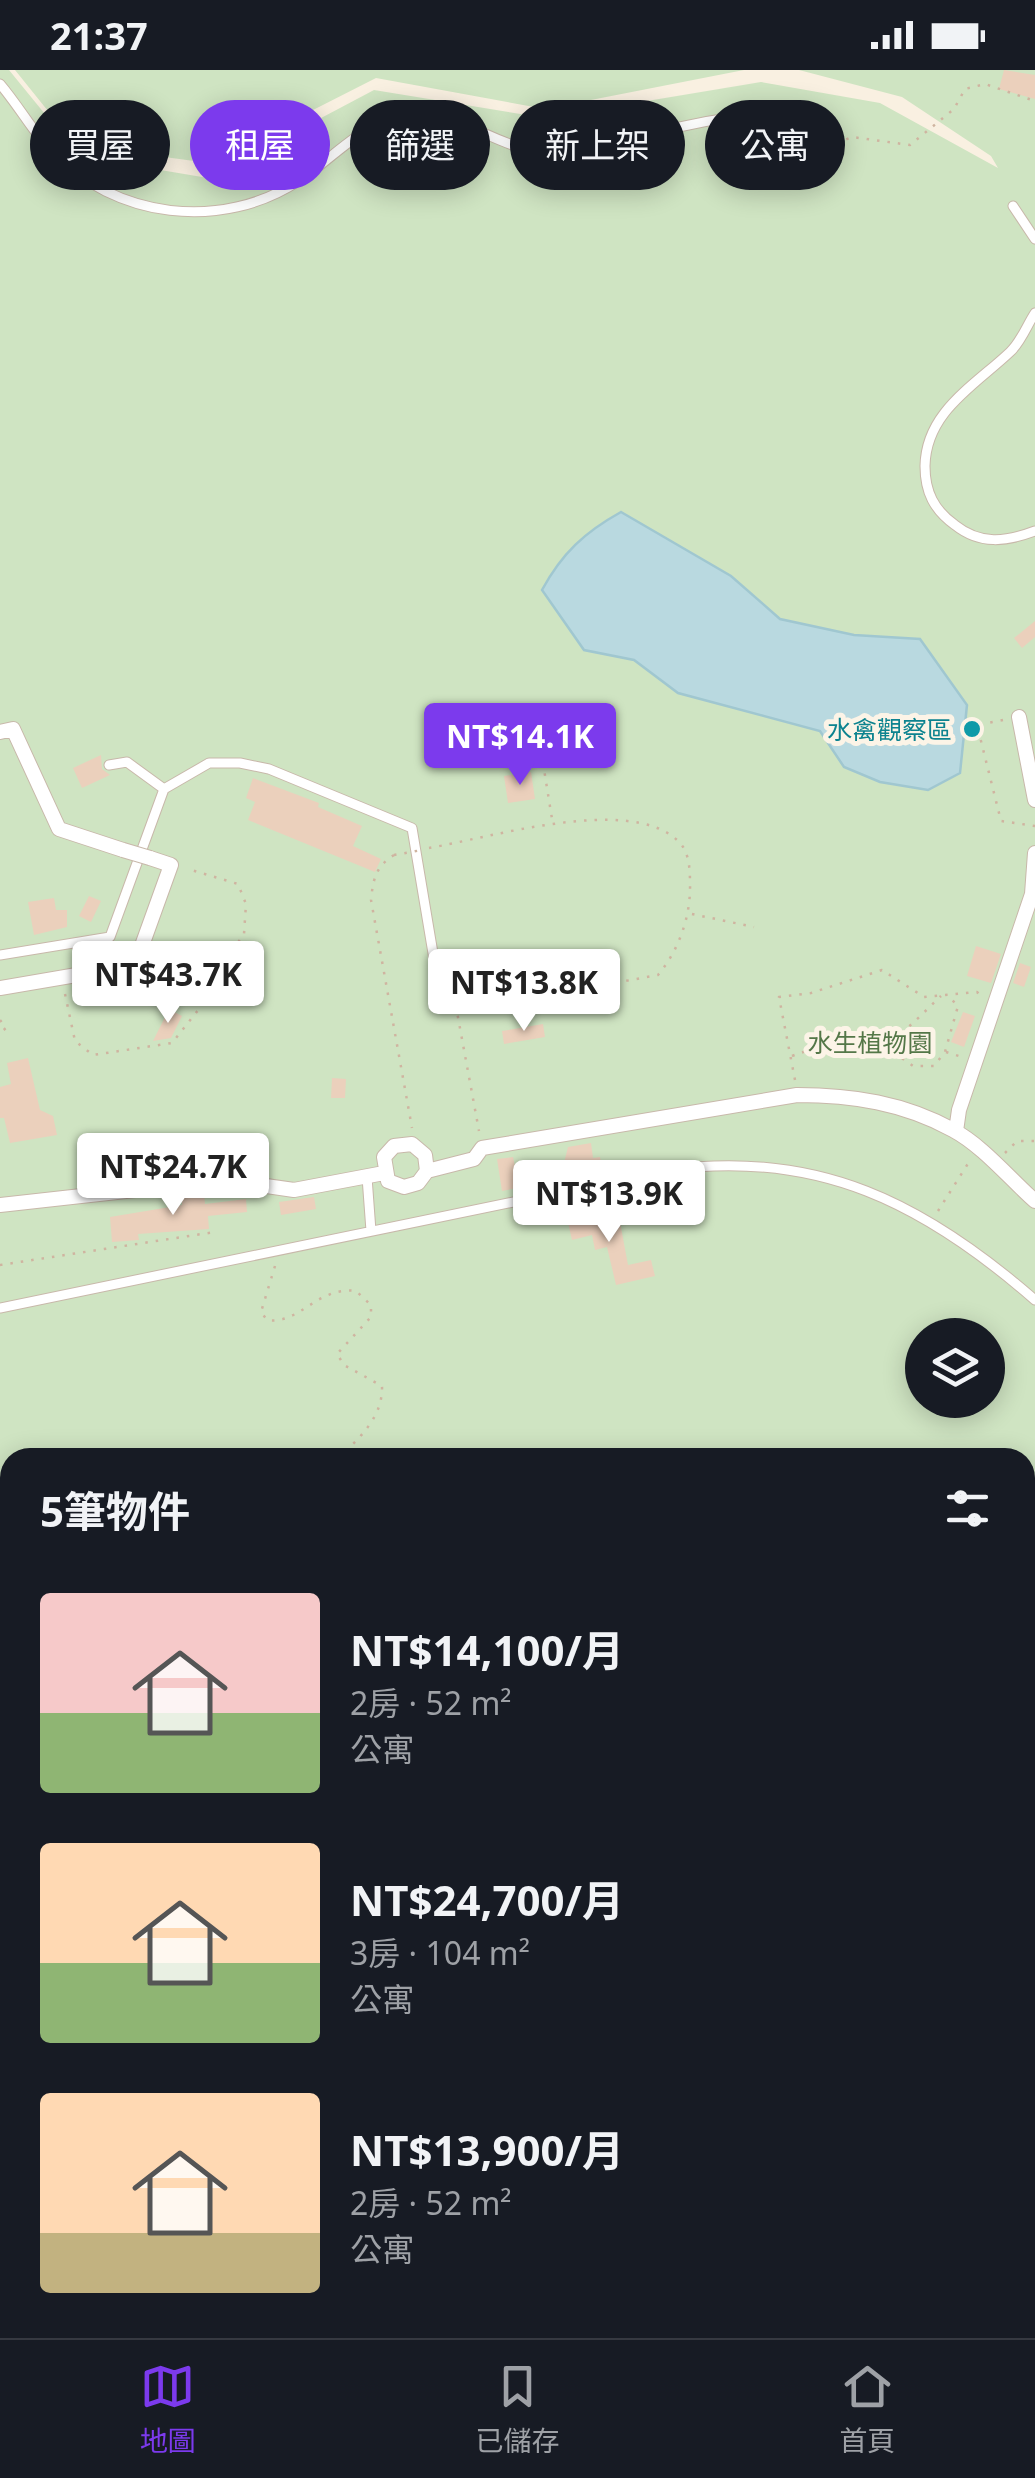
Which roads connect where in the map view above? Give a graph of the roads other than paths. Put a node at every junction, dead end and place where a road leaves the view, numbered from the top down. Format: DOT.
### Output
graph roads {
  1 [pos="0,84"];
  2 [pos="705,122"];
  3 [pos="1013,206"];
  4 [pos="1035,239"];
  5 [pos="1035,312"];
  6 [pos="1035,531"];
  7 [pos="1019,716"];
  8 [pos="0,732"];
  9 [pos="109,765"];
  10 [pos="164,789"];
  11 [pos="1035,800"];
  12 [pos="1035,853"];
  13 [pos="0,955"];
  14 [pos="470,984"];
  15 [pos="0,988"];
  16 [pos="956,1131"];
  17 [pos="427,1171"];
  18 [pos="384,1173"];
  19 [pos="367,1178"];
  20 [pos="1035,1201"];
  21 [pos="1,1209"];
  22 [pos="370,1232"];
  23 [pos="1035,1300"];
  24 [pos="0,1308"];
  1 -- 2 [label="lane"];
  3 -- 4 [label="lane"];
  5 -- 6 [label="lane"];
  7 -- 11 [label="street"];
  8 -- 15 [label="street, bridge"];
  9 -- 10 [label="lane"];
  10 -- 13 [label="lane"];
  10 -- 14 [label="lane"];
  12 -- 16 [label="street"];
  16 -- 17 [label="street"];
  16 -- 20 [label="street"];
  17 -- 18 [label="street"];
  17 -- 18 [label="street"];
  18 -- 19 [label="street"];
  19 -- 21 [label="street"];
  19 -- 22 [label="lane"];
  22 -- 23 [label="lane"];
  22 -- 24 [label="lane"];
}
